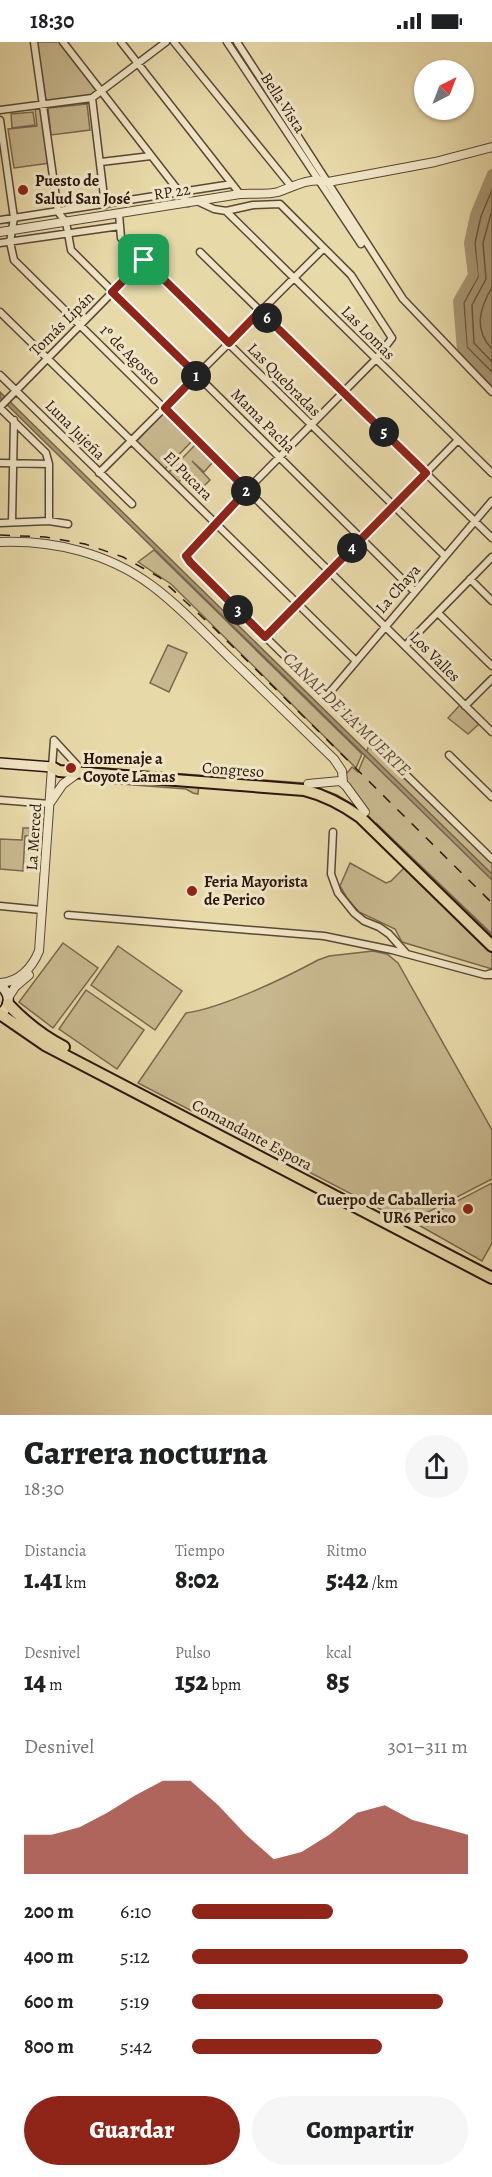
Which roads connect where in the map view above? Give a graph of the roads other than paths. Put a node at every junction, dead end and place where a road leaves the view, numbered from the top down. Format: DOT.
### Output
graph roads {
  1 [pos="34,42"];
  2 [pos="63,42"];
  3 [pos="121,42"];
  4 [pos="166,42"];
  5 [pos="174,42"];
  6 [pos="227,42"];
  7 [pos="237,42"];
  8 [pos="138,64"];
  9 [pos="102,91"];
  10 [pos="92,98"];
  11 [pos="43,104"];
  12 [pos="0,110"];
  13 [pos="0,120"];
  14 [pos="492,147"];
  15 [pos="152,156"];
  16 [pos="101,162"];
  17 [pos="316,179"];
  18 [pos="328,182"];
  19 [pos="232,184"];
  20 [pos="291,186"];
  21 [pos="180,193"];
  22 [pos="240,194"];
  23 [pos="199,202"];
  24 [pos="188,203"];
  25 [pos="105,205"];
  26 [pos="226,211"];
  27 [pos="58,212"];
  28 [pos="119,214"];
  29 [pos="14,218"];
  30 [pos="0,220"];
  31 [pos="66,222"];
  32 [pos="120,226"];
  33 [pos="12,230"];
  34 [pos="0,232"];
  35 [pos="68,234"];
  36 [pos="10,242"];
  37 [pos="0,243"];
  38 [pos="361,244"];
  39 [pos="324,248"];
  40 [pos="200,252"];
  41 [pos="144,260"];
  42 [pos="294,278"];
  43 [pos="112,292"];
  44 [pos="260,311"];
  45 [pos="0,312"];
  46 [pos="80,325"];
  47 [pos="229,343"];
  48 [pos="48,357"];
  49 [pos="376,359"];
  50 [pos="0,375"];
  51 [pos="197,375"];
  52 [pos="343,392"];
  53 [pos="492,392"];
  54 [pos="13,393"];
  55 [pos="1,406"];
  56 [pos="165,408"];
  57 [pos="14,420"];
  58 [pos="311,426"];
  59 [pos="458,440"];
  60 [pos="133,441"];
  61 [pos="280,457"];
  62 [pos="0,463"];
  63 [pos="13,463"];
  64 [pos="49,464"];
  65 [pos="99,473"];
  66 [pos="426,473"];
  67 [pos="492,473"];
  68 [pos="247,490"];
  69 [pos="492,501"];
  70 [pos="132,504"];
  71 [pos="394,505"];
  72 [pos="49,521"];
  73 [pos="12,522"];
  74 [pos="476,522"];
  75 [pos="0,523"];
  76 [pos="216,523"];
  77 [pos="68,524"];
  78 [pos="361,538"];
  79 [pos="492,538"];
  80 [pos="0,542"];
  81 [pos="445,556"];
  82 [pos="492,557"];
  83 [pos="330,571"];
  84 [pos="470,579"];
  85 [pos="414,591"];
  86 [pos="492,602"];
  87 [pos="297,604"];
  88 [pos="438,613"];
  89 [pos="385,625"];
  90 [pos="265,637"];
  91 [pos="405,646"];
  92 [pos="356,661"];
  93 [pos="492,666"];
  94 [pos="492,679"];
  95 [pos="326,697"];
  96 [pos="465,706"];
  97 [pos="492,732"];
  98 [pos="450,755"];
  99 [pos="0,763"];
  100 [pos="52,767"];
  101 [pos="78,769"];
  102 [pos="343,783"];
  103 [pos="308,784"];
  104 [pos="492,797"];
  105 [pos="0,800"];
  106 [pos="50,804"];
  107 [pos="365,812"];
  108 [pos="333,832"];
  109 [pos="490,854"];
  110 [pos="0,906"];
  111 [pos="42,910"];
  112 [pos="68,915"];
  113 [pos="492,936"];
  114 [pos="492,946"];
  115 [pos="407,953"];
  116 [pos="490,974"];
  117 [pos="0,984"];
  118 [pos="8,1001"];
  119 [pos="0,1014"];
  120 [pos="492,1271"];
  121 [pos="492,1278"];
  1 -- 11 [label="street"];
  2 -- 9 [label="street"];
  3 -- 8 [label="street"];
  4 -- 8 [label="street"];
  5 -- 20 [label="street"];
  6 -- 17 [label="street, Bella Vista"];
  7 -- 18 [label="street"];
  8 -- 9 [label="street"];
  8 -- 19 [label="street"];
  9 -- 10 [label="street"];
  9 -- 15 [label="street"];
  10 -- 11 [label="street"];
  10 -- 16 [label="street"];
  11 -- 12 [label="street"];
  11 -- 27 [label="street"];
  13 -- 29 [label="street"];
  14 -- 18 [label="street"];
  15 -- 16 [label="street"];
  15 -- 21 [label="street"];
  16 -- 25 [label="street"];
  17 -- 18 [label="street"];
  17 -- 20 [label="street"];
  17 -- 38 [label="street, Bella Vista"];
  18 -- 53 [label="street"];
  19 -- 21 [label="street"];
  19 -- 22 [label="street"];
  20 -- 22 [label="street, RP 22"];
  21 -- 24 [label="street"];
  21 -- 25 [label="street"];
  22 -- 24 [label="street, RP 22"];
  23 -- 26 [label="street"];
  24 -- 28 [label="street, RP 22"];
  25 -- 27 [label="street"];
  26 -- 39 [label="street"];
  26 -- 42 [label="street, Las Lomas"];
  27 -- 29 [label="street"];
  27 -- 31 [label="street, Mama Pacha"];
  28 -- 31 [label="street, RP 22"];
  28 -- 32 [label="street, Las Quebradas"];
  29 -- 30 [label="street"];
  29 -- 33 [label="street"];
  31 -- 33 [label="street, RP 22"];
  31 -- 35 [label="street, Mama Pacha"];
  32 -- 35 [label="street"];
  32 -- 41 [label="street, Las Quebradas"];
  33 -- 34 [label="street, RP 22"];
  33 -- 36 [label="street"];
  35 -- 36 [label="street"];
  35 -- 43 [label="street, Mama Pacha"];
  36 -- 37 [label="street"];
  36 -- 46 [label="street, 1º de Agosto"];
  39 -- 42 [label="street"];
  39 -- 49 [label="street"];
  40 -- 44 [label="street"];
  41 -- 43 [label="street, Tomás Lipán"];
  41 -- 47 [label="street, Las Quebradas"];
  42 -- 44 [label="street"];
  42 -- 49 [label="street, Las Lomas"];
  43 -- 46 [label="street, Tomás Lipán"];
  43 -- 51 [label="street, Mama Pacha"];
  44 -- 47 [label="street"];
  44 -- 52 [label="street"];
  45 -- 48 [label="street, El Pucara"];
  46 -- 48 [label="street, Tomás Lipán"];
  46 -- 56 [label="street, 1º de Agosto"];
  47 -- 51 [label="street"];
  47 -- 58 [label="street, Las Quebradas"];
  48 -- 54 [label="street, Tomás Lipán"];
  48 -- 60 [label="street, El Pucara"];
  49 -- 52 [label="street"];
  49 -- 59 [label="street, Las Lomas"];
  50 -- 54 [label="street, Luna Jujeña"];
  51 -- 56 [label="street"];
  51 -- 61 [label="street, Mama Pacha"];
  52 -- 58 [label="street"];
  52 -- 66 [label="street"];
  54 -- 55 [label="street, Tomás Lipán"];
  54 -- 65 [label="street, Luna Jujeña"];
  55 -- 57 [label="street"];
  56 -- 60 [label="street"];
  56 -- 68 [label="street, 1º de Agosto"];
  57 -- 63 [label="street"];
  57 -- 64 [label="street"];
  58 -- 61 [label="street"];
  58 -- 71 [label="street, Las Quebradas"];
  59 -- 66 [label="street"];
  59 -- 67 [label="street, Las Lomas"];
  60 -- 65 [label="street"];
  60 -- 76 [label="street, El Pucara"];
  61 -- 68 [label="street"];
  61 -- 78 [label="street, Mama Pacha"];
  62 -- 63 [label="street"];
  63 -- 64 [label="street"];
  63 -- 73 [label="street"];
  64 -- 72 [label="street"];
  65 -- 70 [label="street, Luna Jujeña"];
  66 -- 71 [label="street"];
  66 -- 74 [label="street"];
  68 -- 76 [label="street"];
  68 -- 83 [label="street, 1º de Agosto"];
  69 -- 74 [label="street, La Chaya"];
  71 -- 78 [label="street"];
  71 -- 81 [label="street, Las Quebradas"];
  72 -- 73 [label="street"];
  72 -- 77 [label="street"];
  73 -- 75 [label="street"];
  74 -- 79 [label="street"];
  74 -- 81 [label="street, La Chaya"];
  76 -- 87 [label="street, El Pucara"];
  76 -- 90 [label="street"];
  78 -- 83 [label="street"];
  78 -- 85 [label="street, Mama Pacha"];
  80 -- 102 [label="street"];
  81 -- 85 [label="street, La Chaya"];
  82 -- 84 [label="street"];
  83 -- 87 [label="street"];
  83 -- 89 [label="street, 1º de Agosto"];
  84 -- 86 [label="street"];
  84 -- 88 [label="street"];
  85 -- 89 [label="street, La Chaya"];
  87 -- 90 [label="street"];
  87 -- 92 [label="street, El Pucara"];
  88 -- 91 [label="street"];
  88 -- 93 [label="street"];
  89 -- 91 [label="street, Los Valles"];
  89 -- 92 [label="street, La Chaya"];
  90 -- 95 [label="street"];
  91 -- 96 [label="street, Los Valles"];
  92 -- 95 [label="street, La Chaya"];
  94 -- 96 [label="street"];
  95 -- 109 [label="street"];
  96 -- 97 [label="street, Los Valles"];
  98 -- 104 [label="street"];
  99 -- 100 [label="main road"];
  100 -- 101 [label="main road, Congreso"];
  100 -- 101 [label="street"];
  100 -- 106 [label="street, La Merced"];
  101 -- 103 [label="main road, Congreso"];
  101 -- 106 [label="street"];
  101 -- 114 [label="main road, Congreso"];
  102 -- 103 [label="street"];
  102 -- 107 [label="street"];
  103 -- 107 [label="main road, Congreso"];
  105 -- 106 [label="street"];
  106 -- 111 [label="street, La Merced"];
  107 -- 113 [label="main road, Congreso"];
  108 -- 115 [label="street"];
  110 -- 111 [label="street"];
  111 -- 117 [label="street"];
  111 -- 118 [label="street"];
  112 -- 115 [label="street"];
  115 -- 116 [label="street"];
  117 -- 118 [label="main road"];
  118 -- 119 [label="main road"];
  118 -- 120 [label="main road, Comandante Espora"];
  119 -- 121 [label="main road, Comandante Espora"];
}
